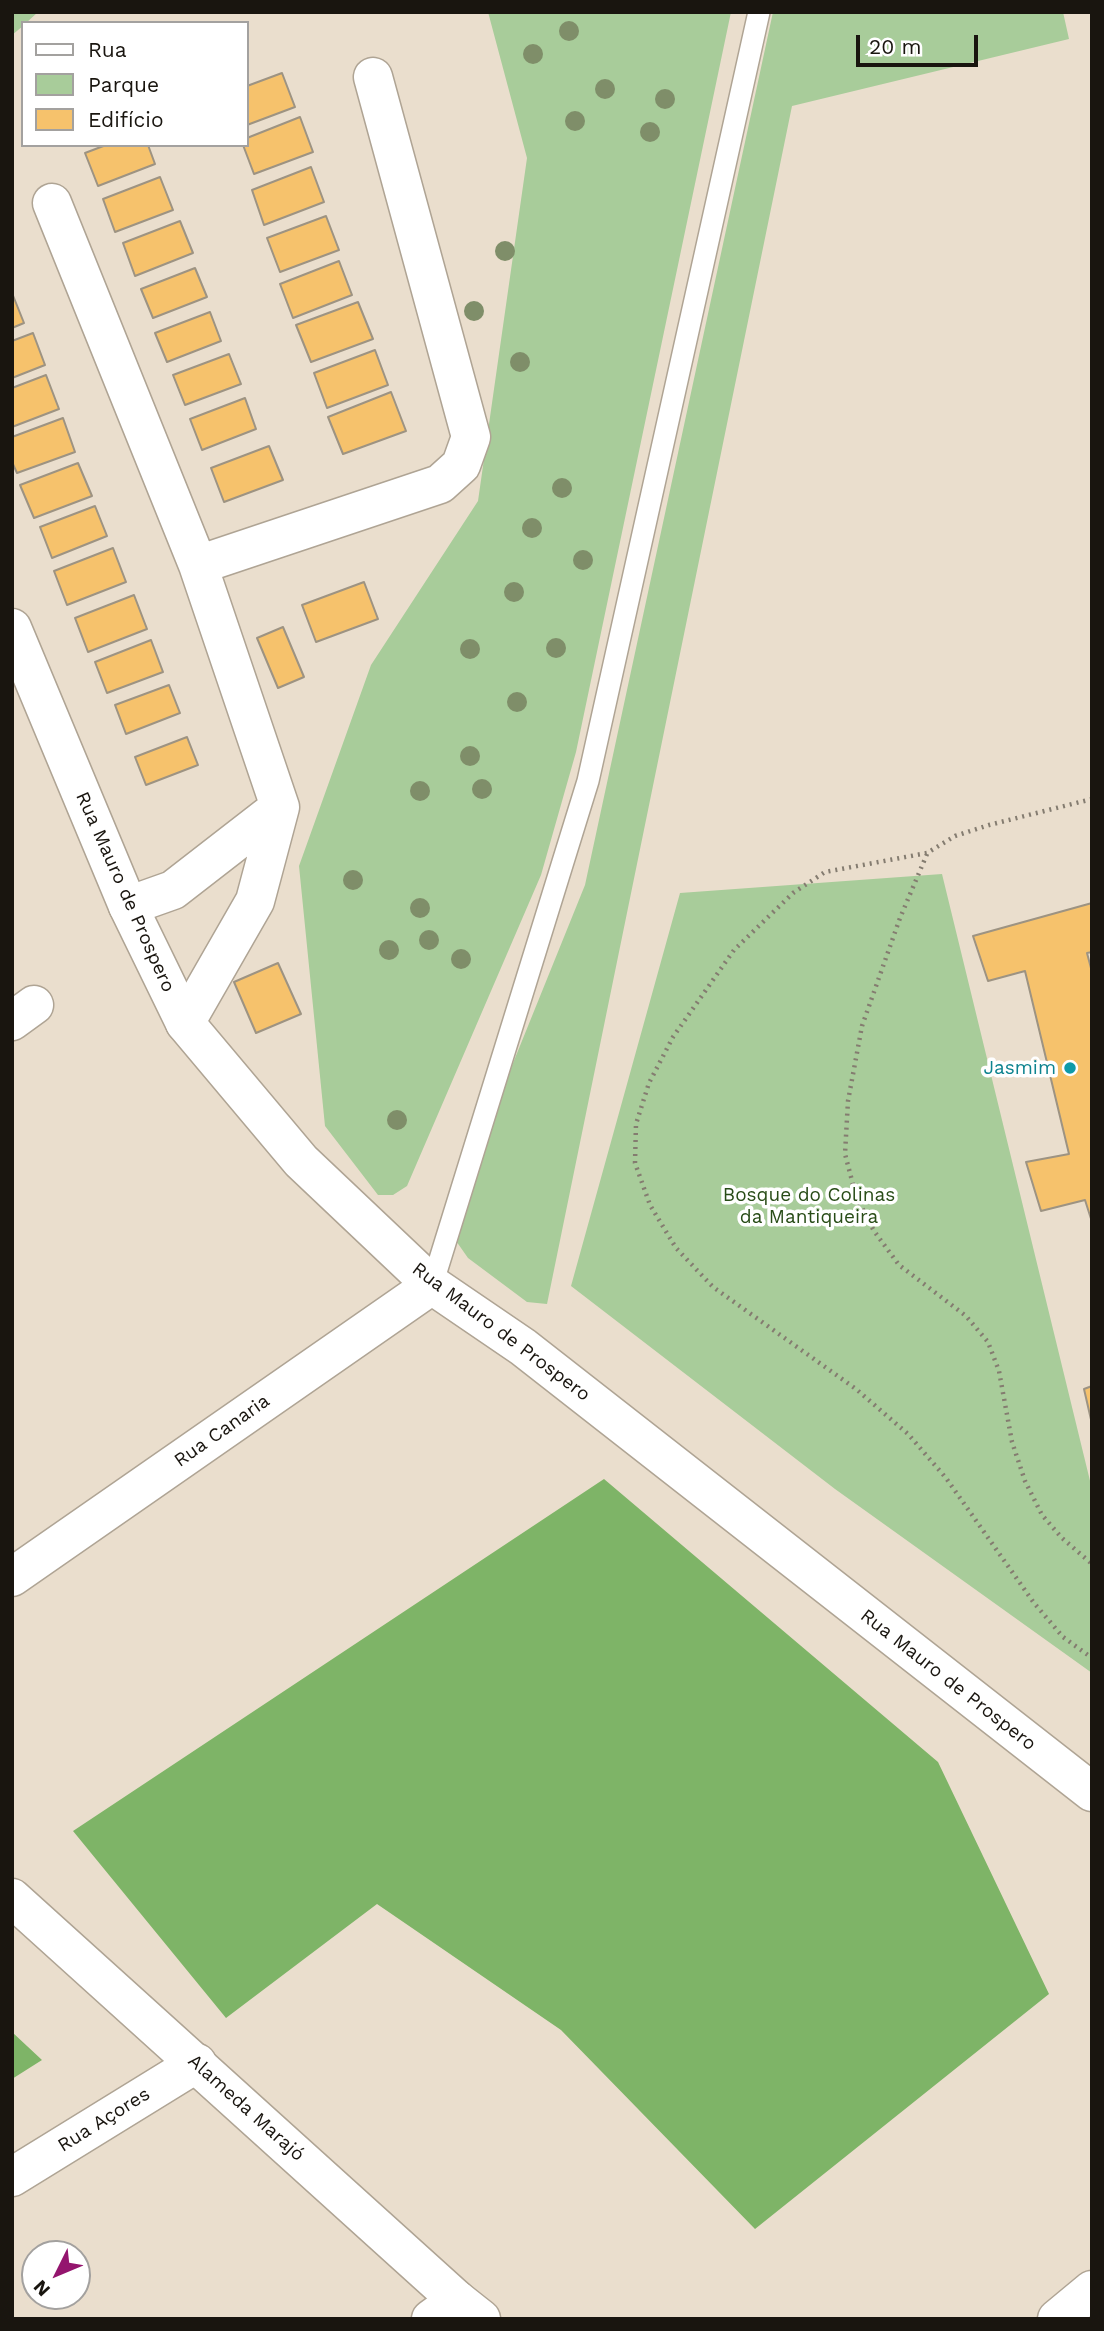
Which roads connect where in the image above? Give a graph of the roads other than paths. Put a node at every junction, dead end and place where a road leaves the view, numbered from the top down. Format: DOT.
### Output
graph roads {
  1 [pos="759,12"];
  2 [pos="373,77"];
  3 [pos="52,203"];
  4 [pos="198,565"];
  5 [pos="12,628"];
  6 [pos="280,807"];
  7 [pos="128,906"];
  8 [pos="185,1023"];
  9 [pos="432,1285"];
  10 [pos="12,1577"];
  11 [pos="1092,1793"];
  12 [pos="12,1898"];
  13 [pos="197,2063"];
  14 [pos="12,2177"];
  15 [pos="1092,2290"];
  16 [pos="456,2313"];
  17 [pos="1057,2319"];
  1 -- 9 [label="lane"];
  2 -- 4 [label="street"];
  3 -- 4 [label="street"];
  4 -- 6 [label="street"];
  5 -- 7 [label="street, Rua Mauro de Prospero"];
  6 -- 7 [label="street"];
  6 -- 8 [label="street"];
  7 -- 8 [label="street, Rua Mauro de Prospero"];
  8 -- 9 [label="street, Rua Mauro de Prospero"];
  9 -- 10 [label="street, Rua Canaria"];
  9 -- 11 [label="street, Rua Mauro de Prospero"];
  12 -- 13 [label="street, Alameda Marajó"];
  13 -- 14 [label="street, Rua Açores"];
  13 -- 16 [label="street, Alameda Marajó"];
  15 -- 17 [label="street"];
}
